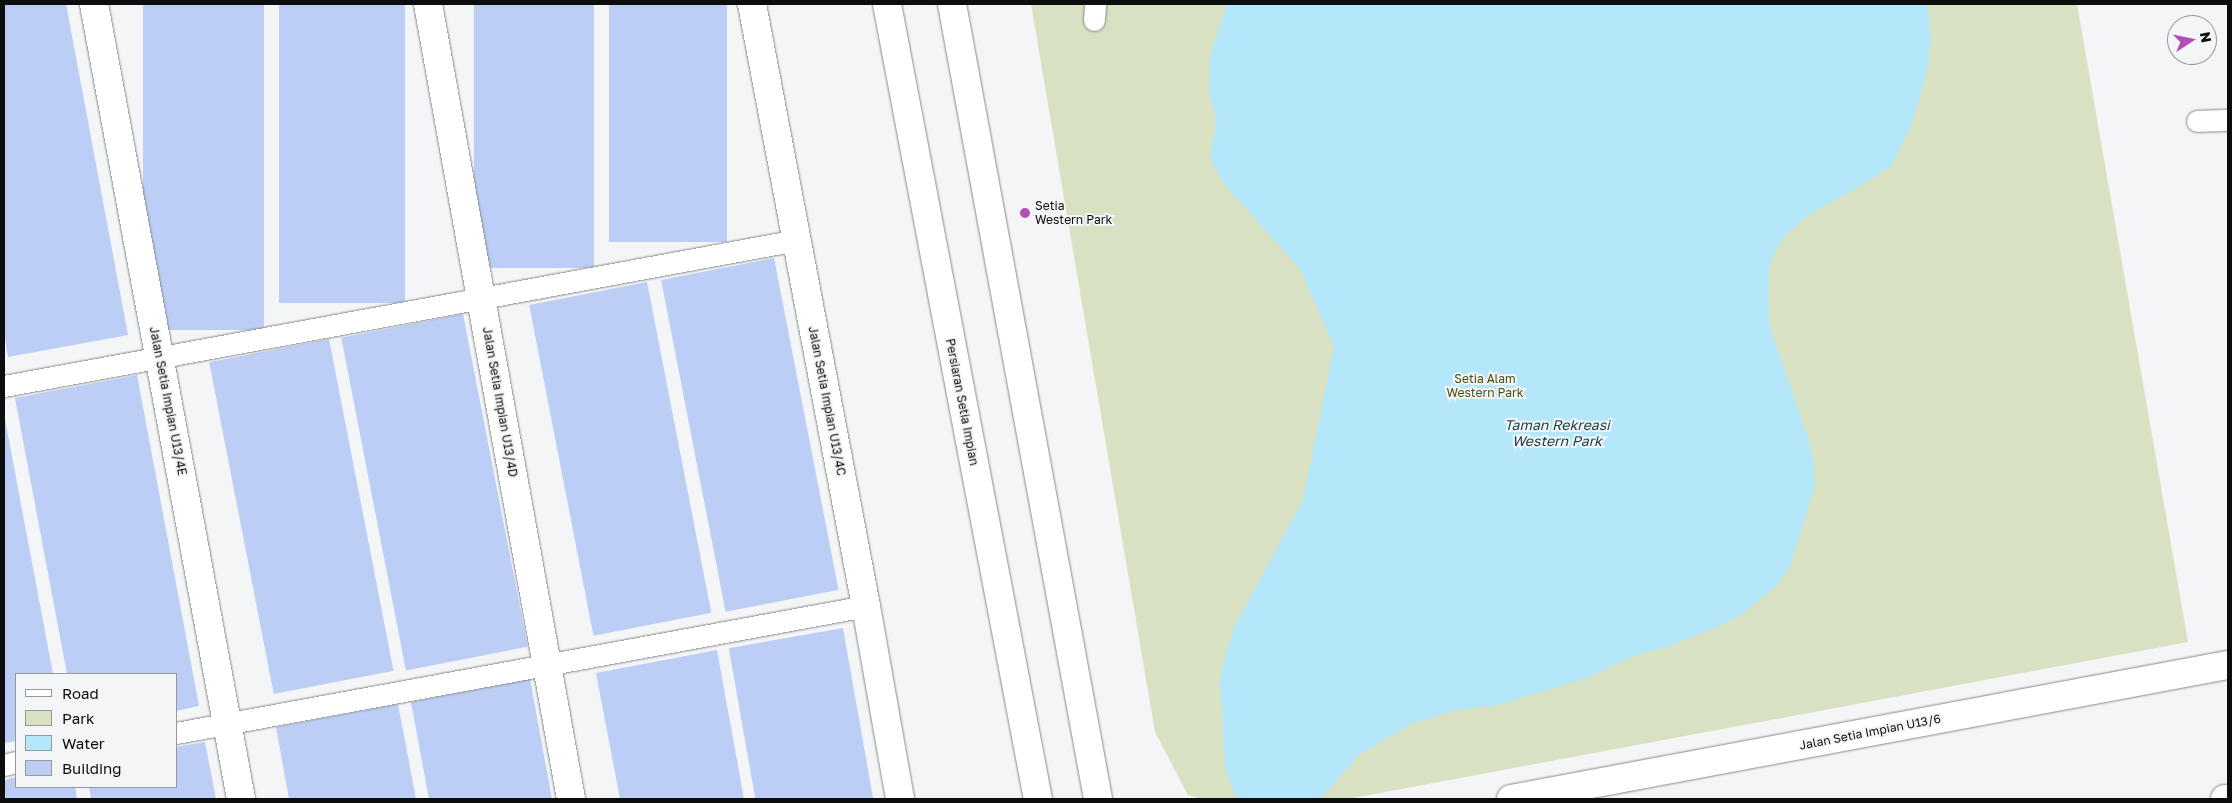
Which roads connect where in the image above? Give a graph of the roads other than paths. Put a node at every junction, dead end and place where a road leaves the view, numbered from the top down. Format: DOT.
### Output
graph roads {
  1 [pos="94,4"];
  2 [pos="428,4"];
  3 [pos="752,4"];
  4 [pos="887,4"];
  5 [pos="952,4"];
  6 [pos="2228,120"];
  7 [pos="2197,122"];
  8 [pos="796,240"];
  9 [pos="481,298"];
  10 [pos="160,358"];
  11 [pos="4,386"];
  12 [pos="866,606"];
  13 [pos="547,665"];
  14 [pos="2228,665"];
  15 [pos="228,724"];
  16 [pos="178,733"];
  17 [pos="1555,795"];
  18 [pos="241,799"];
  19 [pos="571,799"];
  20 [pos="900,799"];
  21 [pos="1038,799"];
  22 [pos="1098,799"];
  23 [pos="1512,799"];
  1 -- 10 [label="street, Jalan Setia Impian U13/4E"];
  2 -- 9 [label="street, Jalan Setia Impian U13/4D"];
  3 -- 8 [label="street, Jalan Setia Impian U13/4C"];
  4 -- 21 [label="street, Persiaran Setia Impian"];
  5 -- 22 [label="street"];
  6 -- 7 [label="lane"];
  8 -- 9 [label="lane"];
  8 -- 12 [label="street, Jalan Setia Impian U13/4C"];
  9 -- 10 [label="lane"];
  9 -- 13 [label="street, Jalan Setia Impian U13/4D"];
  10 -- 11 [label="lane"];
  10 -- 15 [label="street, Jalan Setia Impian U13/4E"];
  12 -- 13 [label="lane"];
  12 -- 20 [label="street, Jalan Setia Impian U13/4C"];
  13 -- 15 [label="lane"];
  13 -- 19 [label="street, Jalan Setia Impian U13/4D"];
  14 -- 17 [label="street, Jalan Setia Impian U13/6"];
  15 -- 16 [label="lane"];
  15 -- 18 [label="street, Jalan Setia Impian U13/4E"];
  17 -- 23 [label="street, Jalan Setia Impian U13/6"];
}
